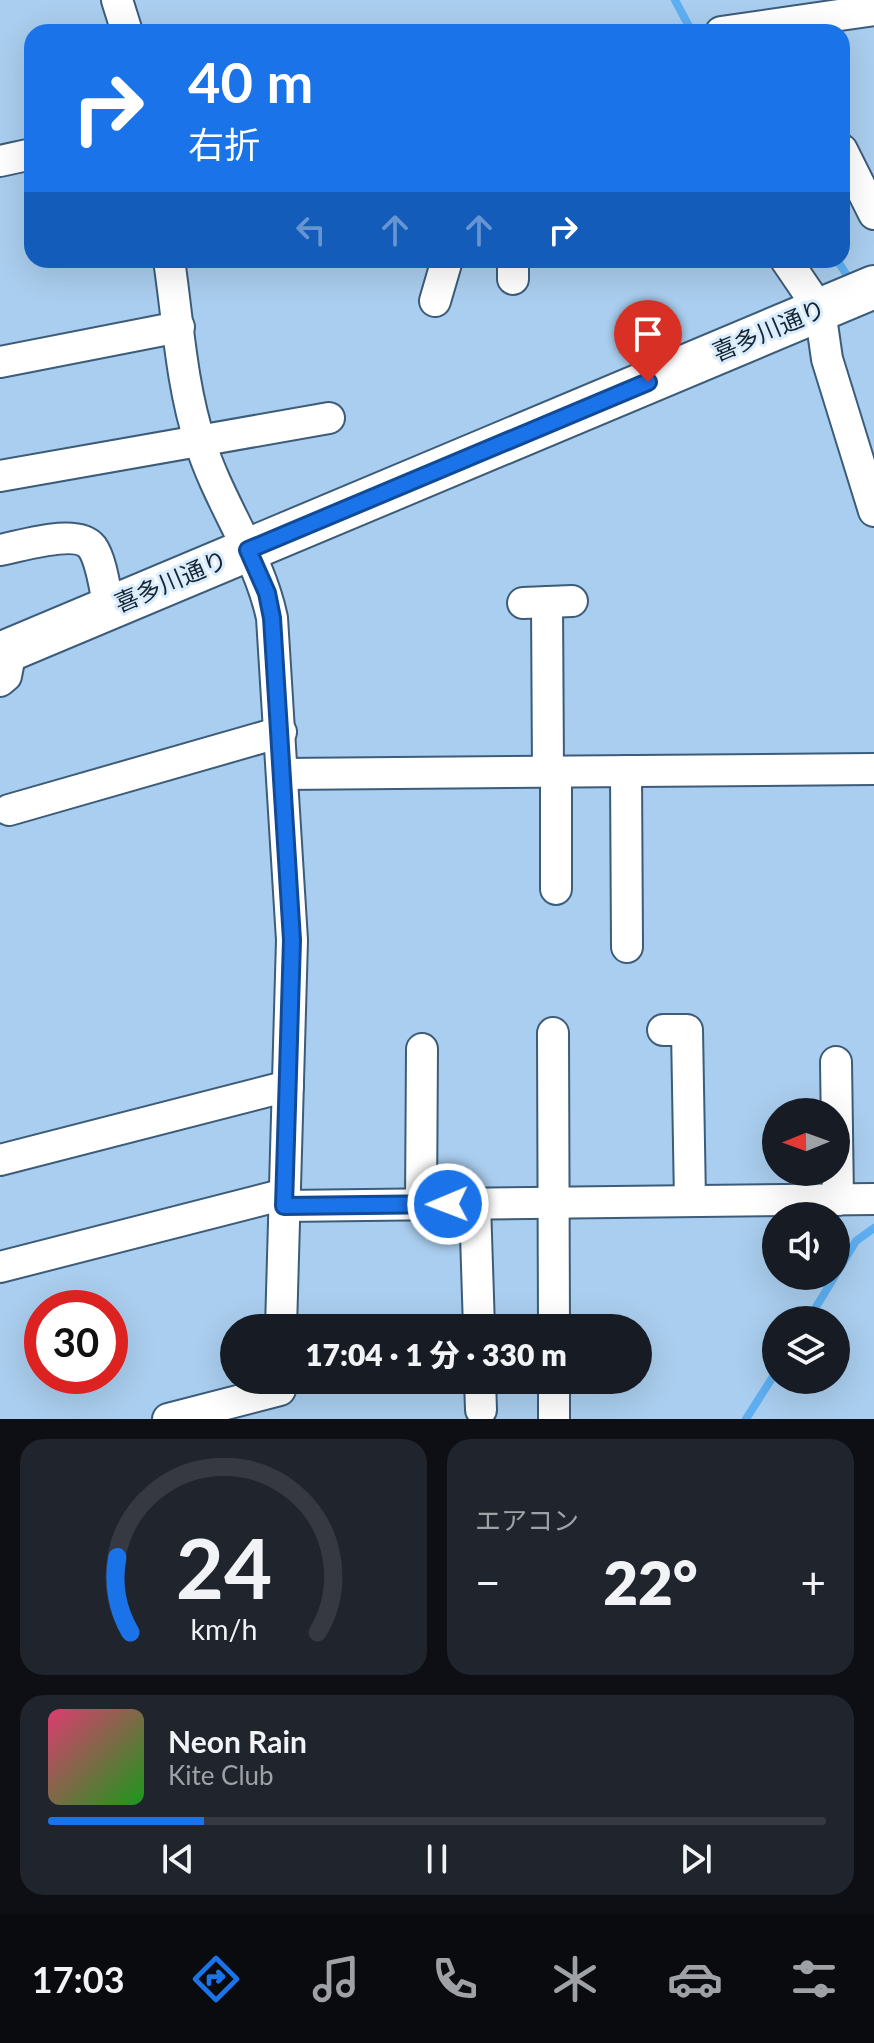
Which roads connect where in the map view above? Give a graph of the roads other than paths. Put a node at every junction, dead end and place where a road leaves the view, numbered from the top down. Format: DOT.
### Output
graph roads {
  1 [pos="117,0"];
  2 [pos="874,10"];
  3 [pos="775,19"];
  4 [pos="124,24"];
  5 [pos="754,24"];
  6 [pos="24,156"];
  7 [pos="0,161"];
  8 [pos="850,166"];
  9 [pos="874,214"];
  10 [pos="170,268"];
  11 [pos="445,268"];
  12 [pos="791,268"];
  13 [pos="874,287"];
  14 [pos="435,301"];
  15 [pos="820,310"];
  16 [pos="179,327"];
  17 [pos="0,362"];
  18 [pos="329,418"];
  19 [pos="199,441"];
  20 [pos="0,476"];
  21 [pos="874,511"];
  22 [pos="0,550"];
  23 [pos="248,550"];
  24 [pos="547,602"];
  25 [pos="109,608"];
  26 [pos="4,662"];
  27 [pos="281,732"];
  28 [pos="874,769"];
  29 [pos="626,771"];
  30 [pos="552,772"];
  31 [pos="283,774"];
  32 [pos="8,809"];
  33 [pos="556,889"];
  34 [pos="627,947"];
  35 [pos="663,1030"];
  36 [pos="553,1033"];
  37 [pos="422,1049"];
  38 [pos="836,1062"];
  39 [pos="288,1086"];
  40 [pos="0,1160"];
  41 [pos="874,1199"];
  42 [pos="284,1200"];
  43 [pos="838,1200"];
  44 [pos="690,1201"];
  45 [pos="554,1203"];
  46 [pos="421,1204"];
  47 [pos="475,1204"];
  48 [pos="0,1267"];
  49 [pos="281,1314"];
  50 [pos="479,1314"];
  51 [pos="554,1314"];
  52 [pos="480,1394"];
  53 [pos="554,1394"];
  54 [pos="281,1396"];
  55 [pos="481,1410"];
  56 [pos="168,1419"];
  57 [pos="554,1419"];
  1 -- 4 [label="street"];
  2 -- 3 [label="street"];
  3 -- 5 [label="street"];
  6 -- 7 [label="street"];
  8 -- 9 [label="street"];
  10 -- 16 [label="street"];
  11 -- 14 [label="street"];
  12 -- 15 [label="street"];
  13 -- 15 [label="street, 喜多川通り"];
  15 -- 21 [label="street"];
  15 -- 23 [label="street, 喜多川通り"];
  16 -- 17 [label="street"];
  16 -- 19 [label="street"];
  18 -- 19 [label="street"];
  19 -- 20 [label="street"];
  19 -- 23 [label="street"];
  22 -- 25 [label="street"];
  23 -- 25 [label="street, 喜多川通り"];
  23 -- 27 [label="street"];
  24 -- 30 [label="street"];
  25 -- 26 [label="street, 喜多川通り"];
  27 -- 31 [label="street"];
  27 -- 32 [label="street"];
  28 -- 29 [label="street"];
  29 -- 30 [label="street"];
  29 -- 34 [label="street"];
  30 -- 31 [label="street"];
  30 -- 33 [label="street"];
  31 -- 39 [label="street"];
  35 -- 44 [label="street"];
  36 -- 45 [label="street"];
  37 -- 46 [label="street"];
  38 -- 43 [label="street"];
  39 -- 40 [label="street"];
  39 -- 42 [label="street"];
  41 -- 43 [label="street"];
  42 -- 46 [label="street"];
  42 -- 48 [label="street"];
  42 -- 49 [label="street"];
  43 -- 44 [label="street"];
  44 -- 45 [label="street"];
  45 -- 47 [label="street"];
  45 -- 51 [label="street"];
  46 -- 47 [label="street"];
  47 -- 50 [label="street"];
  52 -- 55 [label="street"];
  53 -- 57 [label="street"];
  54 -- 56 [label="street"];
}
